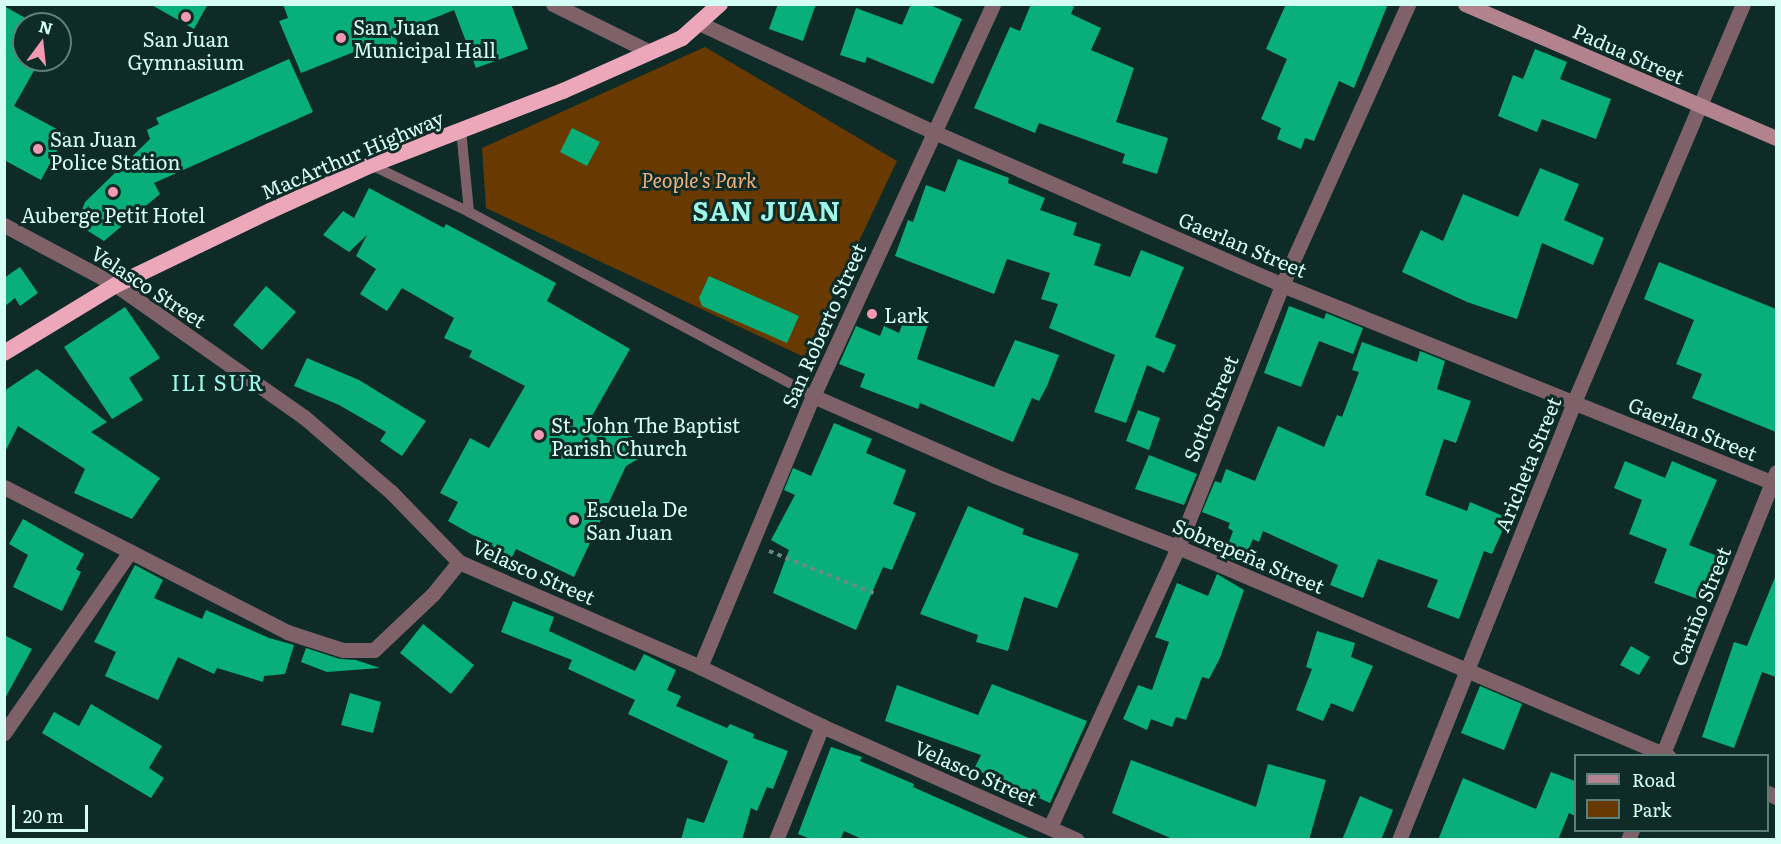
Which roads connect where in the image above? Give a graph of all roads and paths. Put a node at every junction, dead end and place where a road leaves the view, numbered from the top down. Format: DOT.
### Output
graph roads {
  1 [pos="554,4"];
  2 [pos="720,4"];
  3 [pos="993,4"];
  4 [pos="1408,4"];
  5 [pos="1465,4"];
  6 [pos="1743,4"];
  7 [pos="701,24"];
  8 [pos="650,52"];
  9 [pos="1702,108"];
  10 [pos="461,130"];
  11 [pos="934,132"];
  12 [pos="1776,138"];
  13 [pos="371,165"];
  14 [pos="469,212"];
  15 [pos="4,225"];
  16 [pos="116,285"];
  17 [pos="1282,285"];
  18 [pos="4,353"];
  19 [pos="813,396"];
  20 [pos="1574,402"];
  21 [pos="1775,479"];
  22 [pos="4,487"];
  23 [pos="749,543"];
  24 [pos="1178,547"];
  25 [pos="129,552"];
  26 [pos="459,562"];
  27 [pos="876,594"];
  28 [pos="700,667"];
  29 [pos="1469,670"];
  30 [pos="822,726"];
  31 [pos="4,733"];
  32 [pos="1662,754"];
  33 [pos="1664,754"];
  34 [pos="1050,827"];
  35 [pos="776,840"];
  36 [pos="1077,840"];
  37 [pos="1399,840"];
  1 -- 8 [label="street"];
  2 -- 7 [label="highway, MacArthur Highway"];
  3 -- 11 [label="street, San Roberto Street"];
  4 -- 17 [label="street, Sotto Street"];
  5 -- 9 [label="main road, Padua Street"];
  6 -- 9 [label="street, Aricheta Street"];
  7 -- 8 [label="highway, MacArthur Highway"];
  7 -- 11 [label="street, Gaerlan Street"];
  8 -- 10 [label="highway, MacArthur Highway"];
  9 -- 12 [label="main road, Padua Street"];
  9 -- 20 [label="street, Aricheta Street"];
  10 -- 13 [label="highway, MacArthur Highway"];
  10 -- 14 [label="lane"];
  11 -- 17 [label="street, Gaerlan Street"];
  11 -- 19 [label="street, San Roberto Street"];
  13 -- 14 [label="lane"];
  13 -- 16 [label="highway, MacArthur Highway"];
  14 -- 19 [label="lane"];
  15 -- 16 [label="street, Velasco Street"];
  16 -- 18 [label="highway, MacArthur Highway"];
  16 -- 26 [label="street, Velasco Street"];
  17 -- 20 [label="street, Gaerlan Street"];
  17 -- 24 [label="street, Sotto Street"];
  19 -- 23 [label="street, San Roberto Street"];
  19 -- 24 [label="street, Sobrepeña Street"];
  20 -- 21 [label="street, Gaerlan Street"];
  20 -- 29 [label="street, Aricheta Street"];
  21 -- 33 [label="street, Cariño Street"];
  22 -- 25 [label="street"];
  23 -- 27 [label="path"];
  23 -- 28 [label="street, San Roberto Street"];
  24 -- 29 [label="street, Sobrepeña Street"];
  24 -- 34 [label="street, Sotto Street"];
  25 -- 26 [label="street"];
  25 -- 31 [label="street"];
  26 -- 28 [label="street, Velasco Street"];
  28 -- 30 [label="street, Velasco Street"];
  29 -- 32 [label="street, Sobrepeña Street"];
  29 -- 37 [label="street, Aricheta Street"];
  30 -- 34 [label="street, Velasco Street"];
  30 -- 35 [label="street"];
  34 -- 36 [label="street, Velasco Street"];
}
